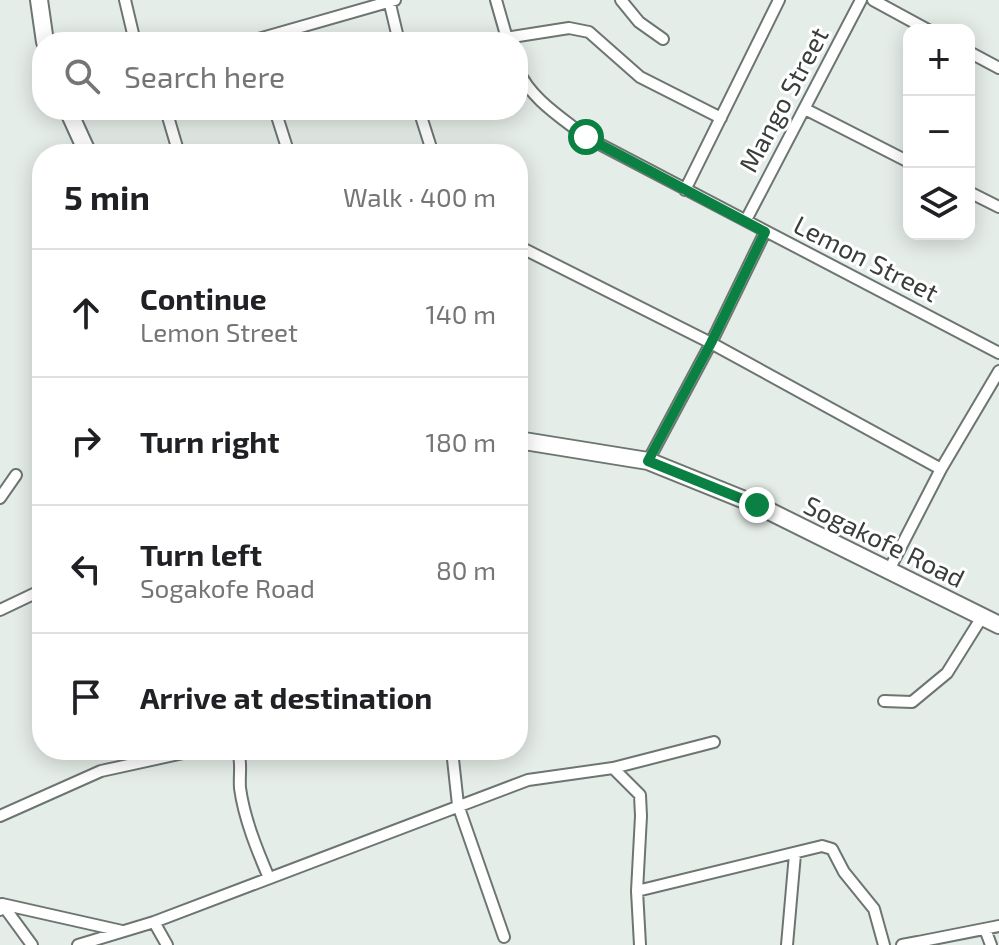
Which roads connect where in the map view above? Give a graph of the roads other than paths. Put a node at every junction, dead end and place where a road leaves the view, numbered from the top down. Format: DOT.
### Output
graph roads {
  1 [pos="39,0"];
  2 [pos="125,0"];
  3 [pos="391,0"];
  4 [pos="496,0"];
  5 [pos="621,0"];
  6 [pos="779,0"];
  7 [pos="861,0"];
  8 [pos="873,0"];
  9 [pos="917,24"];
  10 [pos="44,32"];
  11 [pos="133,32"];
  12 [pos="284,32"];
  13 [pos="397,32"];
  14 [pos="505,32"];
  15 [pos="528,36"];
  16 [pos="663,39"];
  17 [pos="975,55"];
  18 [pos="999,68"];
  19 [pos="528,88"];
  20 [pos="805,109"];
  21 [pos="721,118"];
  22 [pos="73,120"];
  23 [pos="169,120"];
  24 [pos="278,120"];
  25 [pos="422,120"];
  26 [pos="83,144"];
  27 [pos="176,144"];
  28 [pos="286,144"];
  29 [pos="430,144"];
  30 [pos="903,159"];
  31 [pos="685,190"];
  32 [pos="975,195"];
  33 [pos="999,207"];
  34 [pos="746,220"];
  35 [pos="765,232"];
  36 [pos="528,251"];
  37 [pos="711,343"];
  38 [pos="999,353"];
  39 [pos="999,371"];
  40 [pos="528,442"];
  41 [pos="648,461"];
  42 [pos="941,469"];
  43 [pos="16,475"];
  44 [pos="0,498"];
  45 [pos="889,570"];
  46 [pos="32,595"];
  47 [pos="0,610"];
  48 [pos="982,617"];
  49 [pos="999,625"];
  50 [pos="884,701"];
  51 [pos="714,742"];
  52 [pos="151,760"];
  53 [pos="240,760"];
  54 [pos="453,760"];
  55 [pos="613,768"];
  56 [pos="458,805"];
  57 [pos="0,816"];
  58 [pos="795,854"];
  59 [pos="269,878"];
  60 [pos="637,891"];
  61 [pos="1,904"];
  62 [pos="154,922"];
  63 [pos="999,926"];
  64 [pos="985,929"];
  65 [pos="123,931"];
  66 [pos="504,937"];
  67 [pos="918,943"];
  68 [pos="32,945"];
  69 [pos="78,945"];
  70 [pos="167,945"];
  71 [pos="640,945"];
  72 [pos="787,945"];
  73 [pos="884,945"];
  74 [pos="902,945"];
  75 [pos="991,945"];
  1 -- 10 [label="main road"];
  2 -- 11 [label="street"];
  3 -- 12 [label="street"];
  3 -- 13 [label="street"];
  4 -- 14 [label="street"];
  5 -- 16 [label="street"];
  6 -- 21 [label="street"];
  7 -- 20 [label="street, Mango Street"];
  8 -- 9 [label="street"];
  15 -- 21 [label="street"];
  17 -- 18 [label="street"];
  19 -- 31 [label="street, Lemon Street"];
  20 -- 30 [label="street"];
  20 -- 34 [label="street, Mango Street"];
  21 -- 31 [label="street"];
  22 -- 26 [label="main road"];
  23 -- 27 [label="street"];
  24 -- 28 [label="street"];
  25 -- 29 [label="street"];
  31 -- 34 [label="street, Lemon Street"];
  32 -- 33 [label="street"];
  34 -- 35 [label="street, Lemon Street"];
  35 -- 37 [label="street"];
  35 -- 38 [label="street, Lemon Street"];
  36 -- 37 [label="street"];
  37 -- 41 [label="street"];
  37 -- 42 [label="street"];
  39 -- 42 [label="street"];
  40 -- 41 [label="main road, Sogakofe Road"];
  41 -- 45 [label="main road, Sogakofe Road"];
  42 -- 45 [label="street"];
  43 -- 44 [label="street"];
  45 -- 48 [label="main road, Sogakofe Road"];
  46 -- 47 [label="street"];
  48 -- 49 [label="main road, Sogakofe Road"];
  48 -- 50 [label="street"];
  51 -- 55 [label="street"];
  52 -- 57 [label="street"];
  53 -- 59 [label="street"];
  54 -- 56 [label="street"];
  55 -- 56 [label="street"];
  55 -- 60 [label="street"];
  56 -- 59 [label="street"];
  56 -- 66 [label="street"];
  58 -- 60 [label="street"];
  58 -- 72 [label="street"];
  58 -- 73 [label="street"];
  59 -- 62 [label="street"];
  60 -- 71 [label="street"];
  61 -- 65 [label="street"];
  61 -- 68 [label="street"];
  62 -- 65 [label="street"];
  62 -- 70 [label="street"];
  63 -- 64 [label="street"];
  64 -- 67 [label="street"];
  64 -- 75 [label="street"];
  65 -- 69 [label="street"];
  67 -- 74 [label="street"];
}
